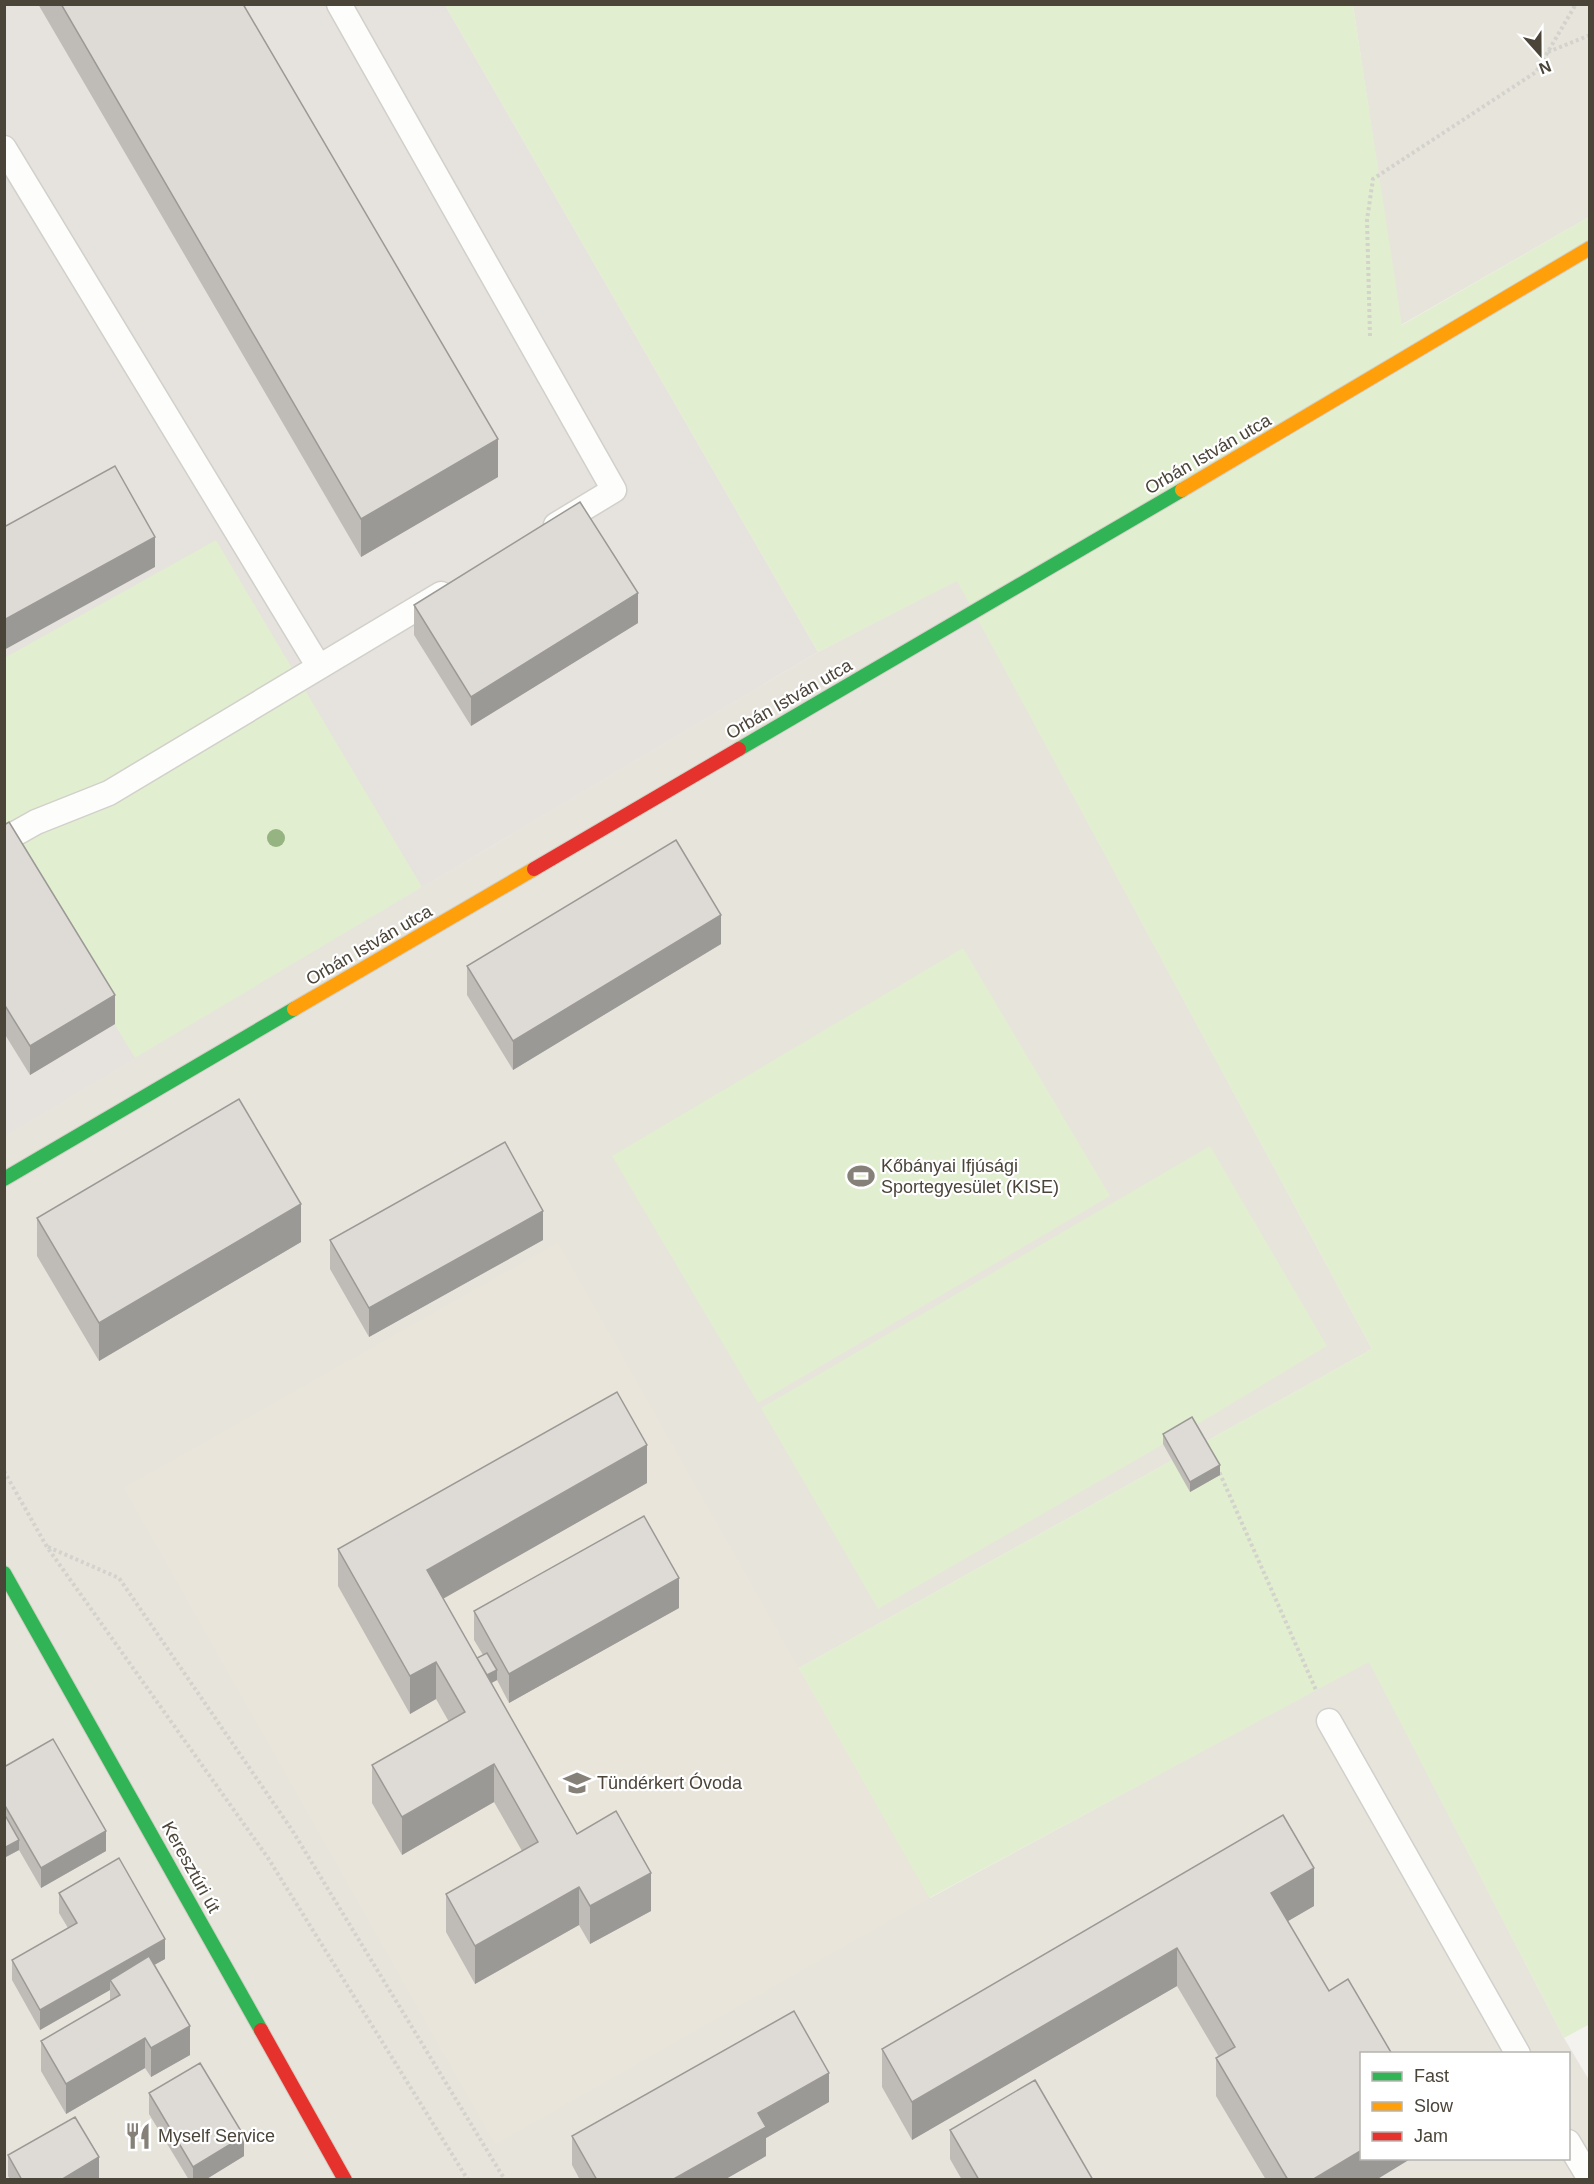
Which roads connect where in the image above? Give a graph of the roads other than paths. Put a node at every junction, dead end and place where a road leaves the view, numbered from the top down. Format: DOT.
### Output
graph roads {
  1 [pos="339,4"];
  2 [pos="4,148"];
  3 [pos="1590,248"];
  4 [pos="532,539"];
  5 [pos="461,582"];
  6 [pos="319,667"];
  7 [pos="4,840"];
  8 [pos="4,1179"];
  9 [pos="4,1573"];
  10 [pos="1329,1721"];
  11 [pos="1517,2052"];
  12 [pos="1570,2144"];
  13 [pos="1590,2179"];
  14 [pos="345,2180"];
  1 -- 4 [label="lane"];
  2 -- 6 [label="lane"];
  3 -- 8 [label="street, Orbán István utca"];
  5 -- 6 [label="lane"];
  6 -- 7 [label="lane"];
  9 -- 14 [label="street, Keresztúri út"];
  10 -- 11 [label="lane"];
  12 -- 13 [label="lane"];
}
